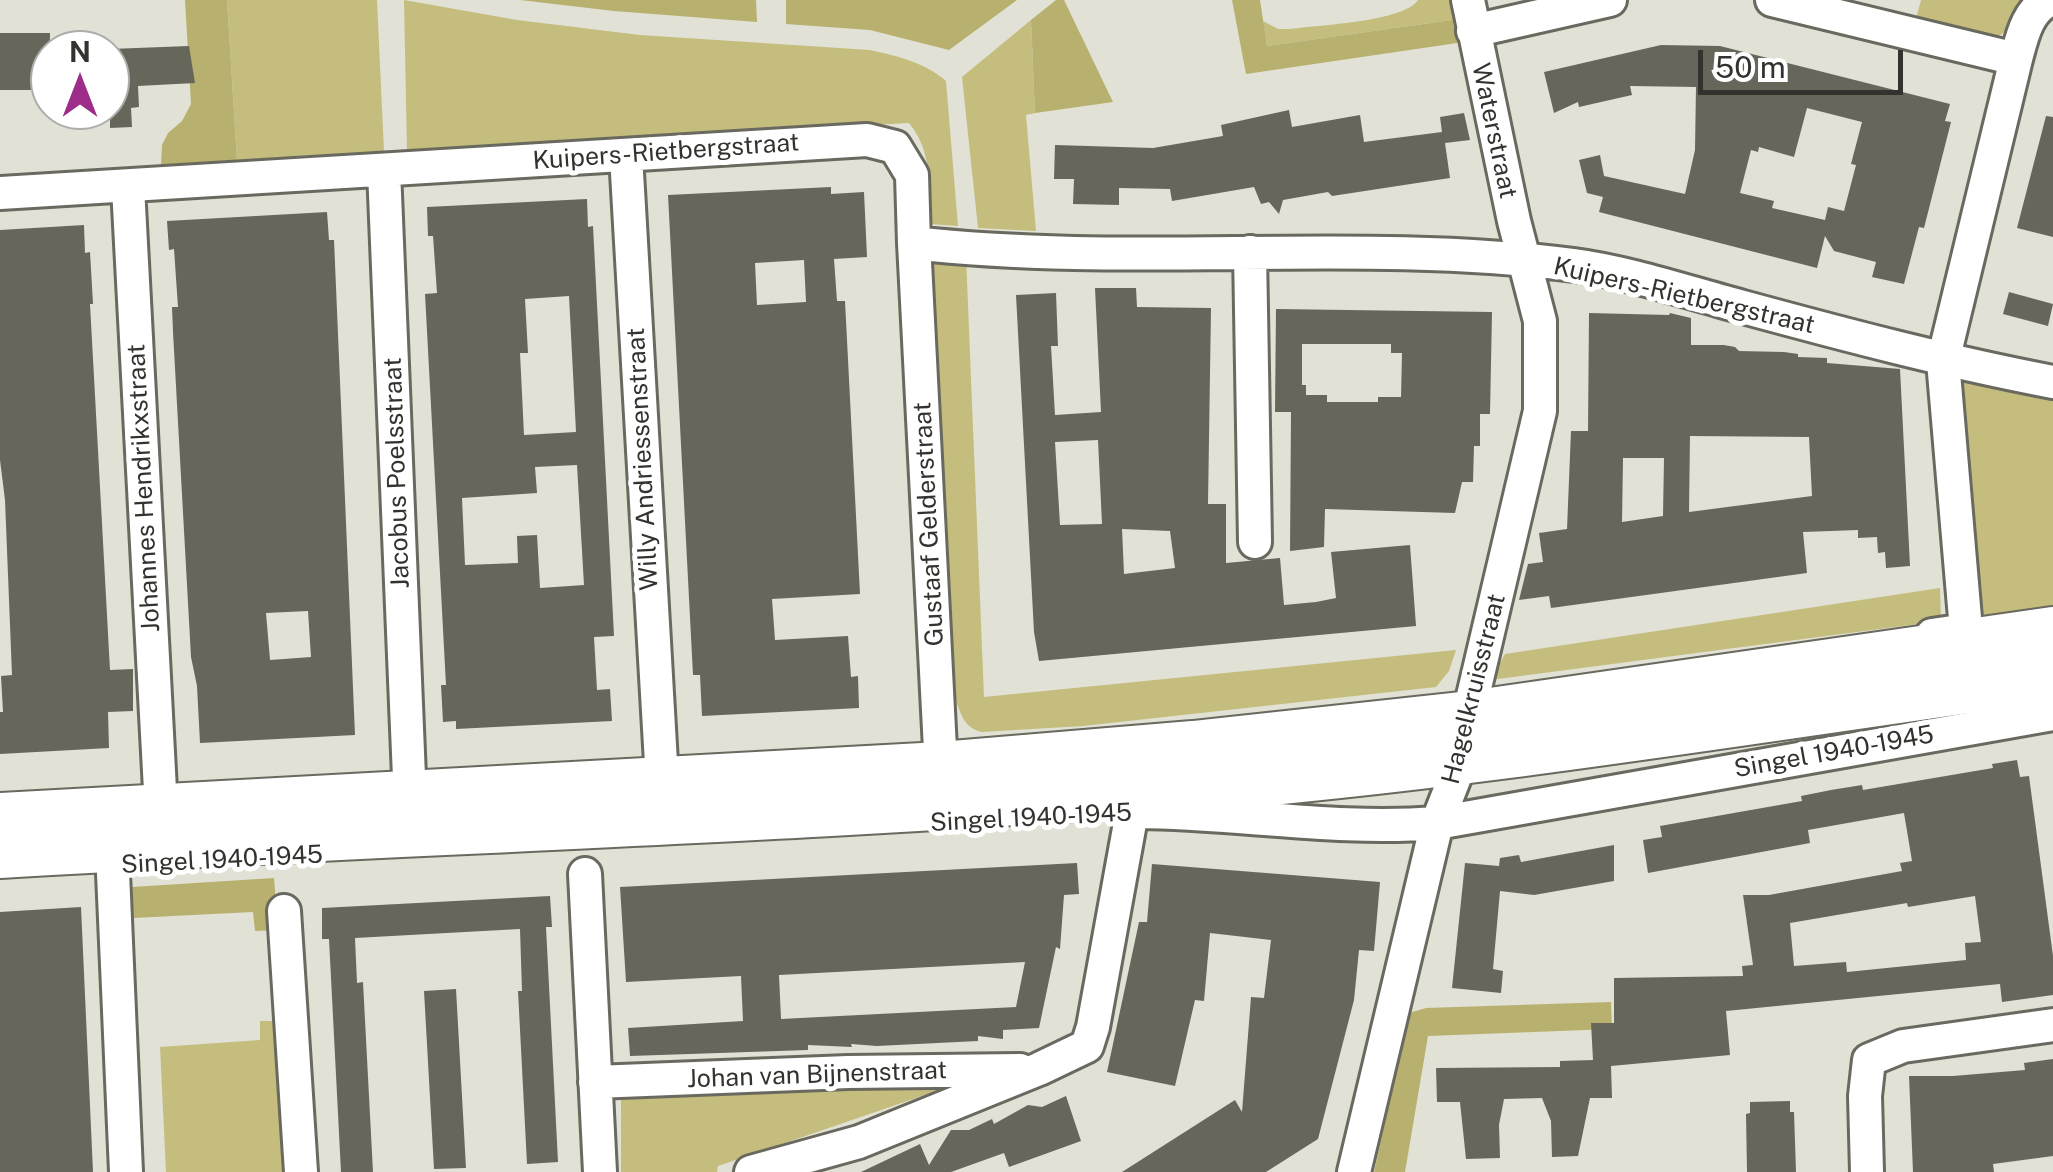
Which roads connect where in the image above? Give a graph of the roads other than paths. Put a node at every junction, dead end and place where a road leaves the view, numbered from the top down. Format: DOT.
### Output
graph roads {
  1 [pos="1610,0"];
  2 [pos="1772,0"];
  3 [pos="2049,0"];
  4 [pos="1470,16"];
  5 [pos="2016,58"];
  6 [pos="626,155"];
  7 [pos="384,170"];
  8 [pos="128,186"];
  9 [pos="0,193"];
  10 [pos="914,243"];
  11 [pos="1250,252"];
  12 [pos="1526,261"];
  13 [pos="1942,361"];
  14 [pos="2053,382"];
  15 [pos="1254,542"];
  16 [pos="2053,631"];
  17 [pos="2053,676"];
  18 [pos="2053,714"];
  19 [pos="1469,723"];
  20 [pos="661,762"];
  21 [pos="941,773"];
  22 [pos="410,777"];
  23 [pos="160,790"];
  24 [pos="0,798"];
  25 [pos="1132,812"];
  26 [pos="0,817"];
  27 [pos="1437,824"];
  28 [pos="112,841"];
  29 [pos="0,854"];
  30 [pos="0,872"];
  31 [pos="585,874"];
  32 [pos="284,912"];
  33 [pos="2053,1025"];
  34 [pos="1039,1069"];
  35 [pos="596,1082"];
  36 [pos="126,1172"];
  37 [pos="301,1172"];
  38 [pos="600,1172"];
  39 [pos="751,1172"];
  40 [pos="1354,1172"];
  41 [pos="1867,1172"];
  1 -- 4 [label="street"];
  2 -- 5 [label="street"];
  3 -- 5 [label="street"];
  4 -- 12 [label="street, Waterstraat"];
  5 -- 13 [label="street"];
  6 -- 7 [label="street, Kuipers-Rietbergstraat"];
  6 -- 10 [label="street, Kuipers-Rietbergstraat"];
  6 -- 20 [label="street, Willy Andriessenstraat"];
  7 -- 8 [label="street, Kuipers-Rietbergstraat"];
  7 -- 22 [label="street, Jacobus Poelsstraat"];
  8 -- 9 [label="street, Kuipers-Rietbergstraat"];
  8 -- 23 [label="street, Johannes Hendrikxstraat"];
  10 -- 11 [label="street, Kuipers-Rietbergstraat"];
  10 -- 21 [label="street, Gustaaf Gelderstraat"];
  11 -- 12 [label="street, Kuipers-Rietbergstraat"];
  11 -- 15 [label="street"];
  12 -- 13 [label="street, Kuipers-Rietbergstraat"];
  12 -- 19 [label="street, Hagelkruisstraat"];
  13 -- 14 [label="street, Kuipers-Rietbergstraat"];
  13 -- 19 [label="street, Singel 1940-1945"];
  16 -- 19 [label="main road, Singel 1940-1945"];
  17 -- 19 [label="main road, Singel 1940-1945"];
  18 -- 27 [label="street, Singel 1940-1945"];
  19 -- 21 [label="street, Singel 1940-1945"];
  19 -- 21 [label="main road, Singel 1940-1945"];
  19 -- 27 [label="street, Hagelkruisstraat"];
  20 -- 21 [label="street, Singel 1940-1945"];
  20 -- 22 [label="street, Singel 1940-1945"];
  21 -- 28 [label="main road, Singel 1940-1945"];
  22 -- 23 [label="street, Singel 1940-1945"];
  23 -- 24 [label="street, Singel 1940-1945"];
  25 -- 27 [label="street, Singel 1940-1945"];
  25 -- 28 [label="street, Singel 1940-1945"];
  25 -- 34 [label="street, Johan van Bijnenstraat"];
  26 -- 28 [label="main road, Singel 1940-1945"];
  27 -- 40 [label="street, Hagelkruisstraat"];
  28 -- 29 [label="main road, Singel 1940-1945"];
  28 -- 30 [label="street, Singel 1940-1945"];
  28 -- 36 [label="street"];
  31 -- 35 [label="street"];
  32 -- 37 [label="street"];
  33 -- 41 [label="street"];
  34 -- 35 [label="street, Johan van Bijnenstraat"];
  34 -- 39 [label="street, Johan van Bijnenstraat"];
  35 -- 38 [label="street"];
}
